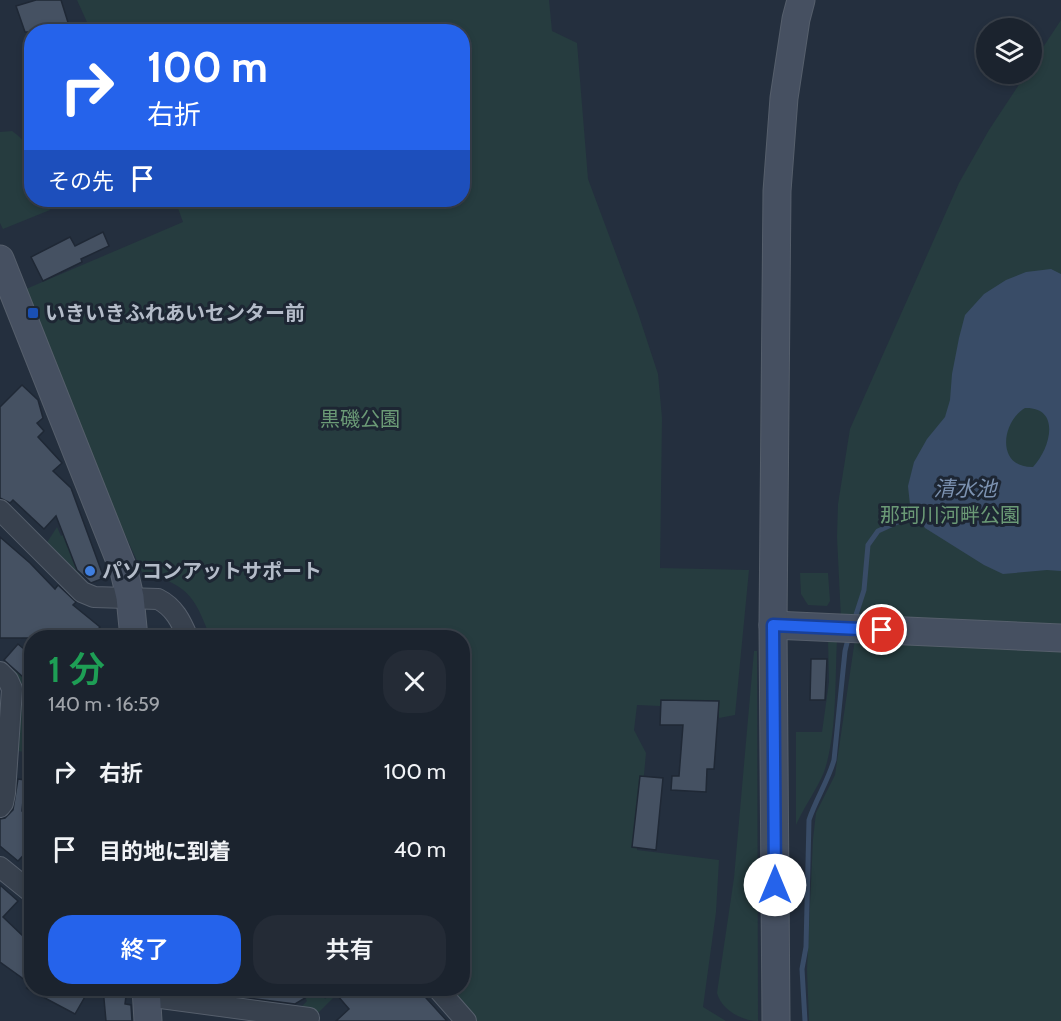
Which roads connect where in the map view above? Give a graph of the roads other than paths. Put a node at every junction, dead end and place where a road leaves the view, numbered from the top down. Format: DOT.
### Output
graph roads {
  1 [pos="801,0"];
  2 [pos="1,267"];
  3 [pos="0,510"];
  4 [pos="130,597"];
  5 [pos="773,625"];
  6 [pos="133,630"];
  7 [pos="184,630"];
  8 [pos="1061,638"];
  9 [pos="0,672"];
  10 [pos="0,807"];
  11 [pos="0,867"];
  12 [pos="24,886"];
  13 [pos="444,996"];
  14 [pos="146,997"];
  15 [pos="309,1018"];
  16 [pos="466,1021"];
  17 [pos="776,1021"];
  1 -- 5 [label="street"];
  2 -- 4 [label="street"];
  3 -- 4 [label="street"];
  4 -- 6 [label="street"];
  4 -- 7 [label="street"];
  5 -- 8 [label="street"];
  5 -- 17 [label="street"];
  9 -- 10 [label="street"];
  11 -- 12 [label="street"];
  13 -- 16 [label="street"];
  14 -- 15 [label="street"];
}
